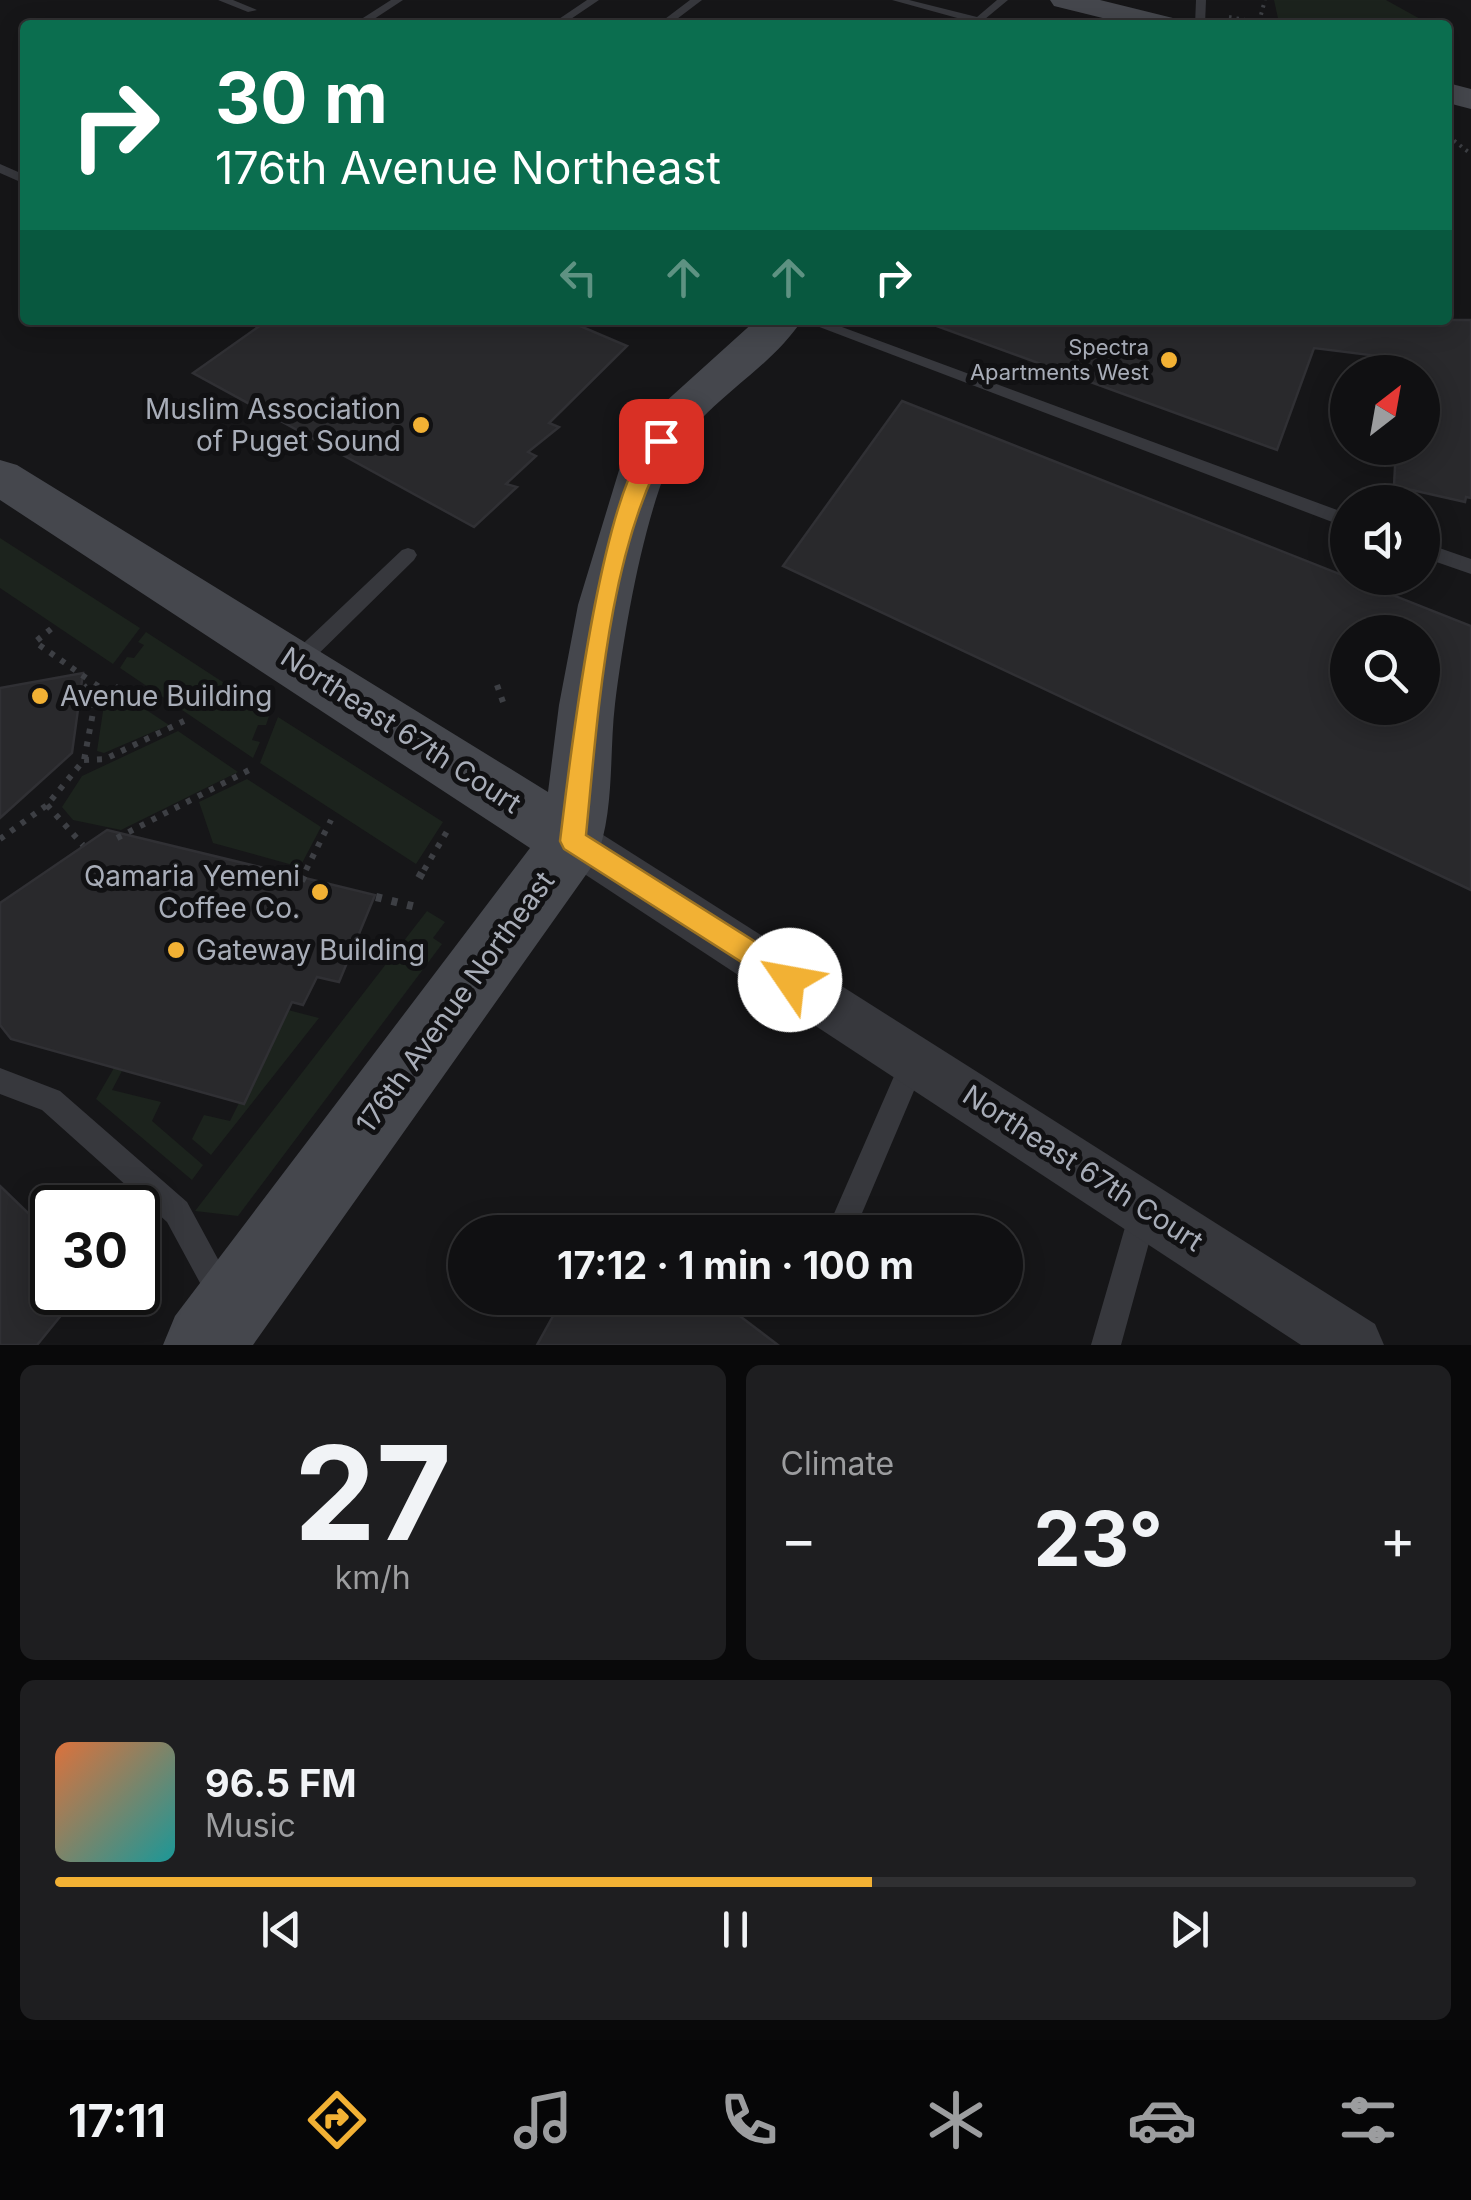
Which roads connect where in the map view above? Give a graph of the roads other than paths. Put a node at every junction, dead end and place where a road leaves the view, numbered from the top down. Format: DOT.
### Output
graph roads {
  1 [pos="223,0"];
  2 [pos="398,0"];
  3 [pos="594,0"];
  4 [pos="697,0"];
  5 [pos="897,0"];
  6 [pos="1003,0"];
  7 [pos="1064,0"];
  8 [pos="252,10"];
  9 [pos="365,20"];
  10 [pos="563,20"];
  11 [pos="669,20"];
  12 [pos="976,20"];
  13 [pos="981,20"];
  14 [pos="1146,20"];
  15 [pos="776,325"];
  16 [pos="821,325"];
  17 [pos="0,478"];
  18 [pos="1330,514"];
  19 [pos="408,555"];
  20 [pos="1440,556"];
  21 [pos="1471,567"];
  22 [pos="296,663"];
  23 [pos="573,841"];
  24 [pos="914,1058"];
  25 [pos="0,1081"];
  26 [pos="1144,1208"];
  27 [pos="847,1215"];
  28 [pos="217,1327"];
  29 [pos="1106,1345"];
  30 [pos="1354,1345"];
  1 -- 8 [label="lane"];
  2 -- 9 [label="lane"];
  3 -- 10 [label="lane"];
  4 -- 11 [label="lane"];
  5 -- 12 [label="lane"];
  6 -- 13 [label="lane"];
  7 -- 14 [label="street"];
  15 -- 23 [label="street, 176th Avenue Northeast"];
  16 -- 18 [label="lane"];
  17 -- 22 [label="street, Northeast 67th Court"];
  19 -- 22 [label="lane"];
  20 -- 21 [label="lane"];
  22 -- 23 [label="street, Northeast 67th Court"];
  23 -- 24 [label="street, Northeast 67th Court"];
  23 -- 28 [label="street, 176th Avenue Northeast"];
  24 -- 26 [label="street, Northeast 67th Court"];
  24 -- 27 [label="lane"];
  25 -- 28 [label="lane"];
  26 -- 29 [label="lane"];
  26 -- 30 [label="street, Northeast 67th Court"];
}
